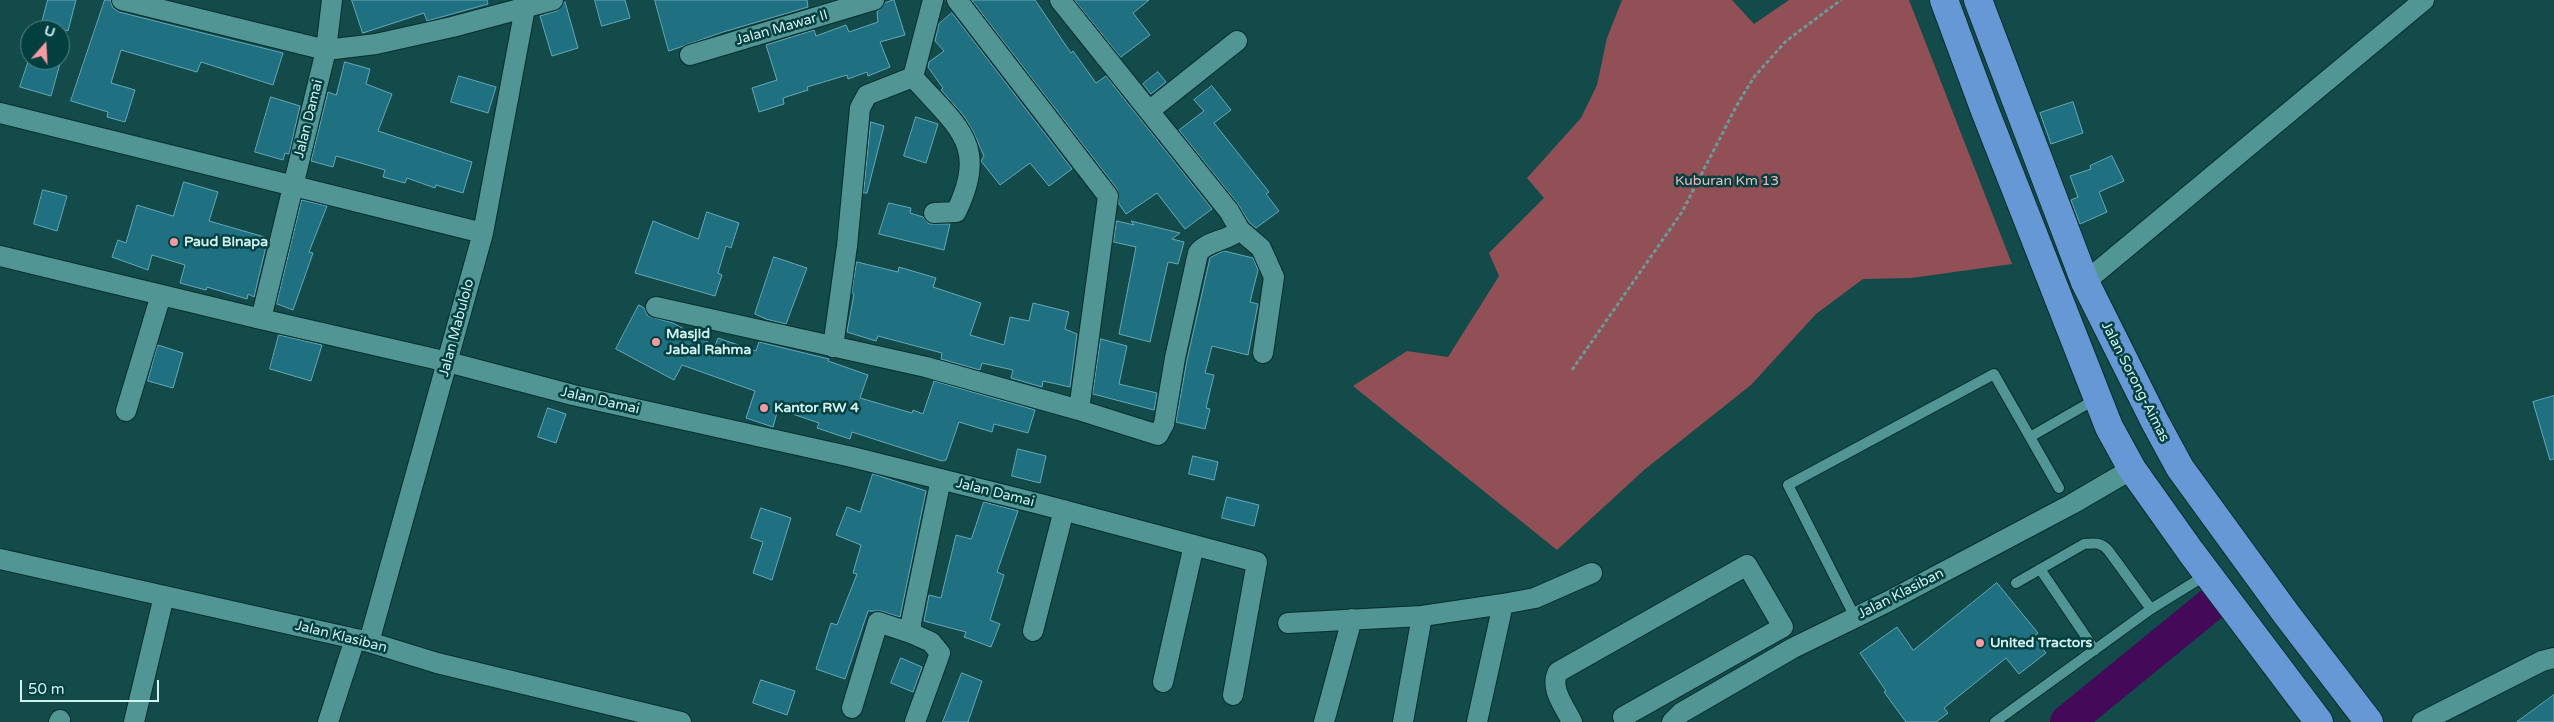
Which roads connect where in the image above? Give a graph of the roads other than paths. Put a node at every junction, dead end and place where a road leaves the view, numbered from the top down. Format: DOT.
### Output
graph roads {
  1 [pos="122,0"];
  2 [pos="332,0"];
  3 [pos="553,0"];
  4 [pos="874,0"];
  5 [pos="933,0"];
  6 [pos="957,0"];
  7 [pos="1060,0"];
  8 [pos="1944,0"];
  9 [pos="1978,0"];
  10 [pos="2424,0"];
  11 [pos="525,8"];
  12 [pos="1237,41"];
  13 [pos="326,50"];
  14 [pos="690,55"];
  15 [pos="913,77"];
  16 [pos="1149,111"];
  17 [pos="0,113"];
  18 [pos="292,187"];
  19 [pos="934,213"];
  20 [pos="1240,230"];
  21 [pos="483,233"];
  22 [pos="0,256"];
  23 [pos="2085,282"];
  24 [pos="161,295"];
  25 [pos="656,307"];
  26 [pos="261,319"];
  27 [pos="833,347"];
  28 [pos="1263,352"];
  29 [pos="448,362"];
  30 [pos="2097,398"];
  31 [pos="1079,410"];
  32 [pos="126,411"];
  33 [pos="2030,437"];
  34 [pos="2132,469"];
  35 [pos="941,479"];
  36 [pos="2059,488"];
  37 [pos="1064,510"];
  38 [pos="2223,527"];
  39 [pos="1194,545"];
  40 [pos="2191,552"];
  41 [pos="1,564"];
  42 [pos="2040,569"];
  43 [pos="1592,573"];
  44 [pos="2207,574"];
  45 [pos="2016,583"];
  46 [pos="164,596"];
  47 [pos="1503,604"];
  48 [pos="2151,609"];
  49 [pos="1422,616"];
  50 [pos="1855,617"];
  51 [pos="1352,619"];
  52 [pos="1288,623"];
  53 [pos="1783,628"];
  54 [pos="1033,631"];
  55 [pos="911,633"];
  56 [pos="362,641"];
  57 [pos="1793,648"];
  58 [pos="2095,650"];
  59 [pos="2554,658"];
  60 [pos="1163,682"];
  61 [pos="1233,695"];
  62 [pos="852,708"];
  63 [pos="1620,720"];
  64 [pos="134,722"];
  65 [pos="328,722"];
  66 [pos="681,722"];
  67 [pos="915,722"];
  68 [pos="1324,722"];
  69 [pos="1403,722"];
  70 [pos="1477,722"];
  71 [pos="1572,722"];
  72 [pos="1672,722"];
  73 [pos="1995,722"];
  74 [pos="2319,722"];
  75 [pos="2369,722"];
  76 [pos="2422,722"];
  1 -- 13 [label="street"];
  2 -- 13 [label="street, Jalan Damai"];
  3 -- 11 [label="street"];
  4 -- 14 [label="street, Jalan Mawar II"];
  5 -- 15 [label="street"];
  6 -- 31 [label="street"];
  7 -- 16 [label="street"];
  8 -- 30 [label="highway"];
  9 -- 23 [label="highway, Jalan Sorong-Aimas"];
  10 -- 23 [label="street"];
  11 -- 13 [label="street"];
  11 -- 21 [label="street, Jalan Mabulolo"];
  12 -- 16 [label="street"];
  13 -- 18 [label="street, Jalan Damai"];
  15 -- 19 [label="street"];
  15 -- 27 [label="street"];
  16 -- 20 [label="street"];
  17 -- 18 [label="street"];
  18 -- 21 [label="street"];
  18 -- 26 [label="street, Jalan Damai"];
  20 -- 28 [label="street"];
  20 -- 31 [label="street"];
  21 -- 29 [label="street, Jalan Mabulolo"];
  22 -- 24 [label="street"];
  23 -- 38 [label="highway, Jalan Sorong-Aimas"];
  24 -- 26 [label="street"];
  24 -- 32 [label="street"];
  25 -- 27 [label="street"];
  26 -- 29 [label="street, Jalan Damai"];
  27 -- 31 [label="street"];
  29 -- 35 [label="street, Jalan Damai"];
  29 -- 56 [label="street, Jalan Mabulolo"];
  30 -- 33 [label="lane"];
  30 -- 34 [label="highway"];
  33 -- 36 [label="lane"];
  33 -- 50 [label="lane"];
  34 -- 40 [label="highway"];
  34 -- 50 [label="street, Jalan Klasiban"];
  35 -- 37 [label="street, Jalan Damai"];
  35 -- 55 [label="street"];
  37 -- 39 [label="street, Jalan Damai"];
  37 -- 54 [label="street"];
  38 -- 40 [label="highway"];
  38 -- 75 [label="highway, Jalan Sorong-Aimas"];
  39 -- 60 [label="street"];
  39 -- 61 [label="street, Jalan Damai"];
  40 -- 44 [label="highway"];
  41 -- 46 [label="street, Jalan Klasiban"];
  42 -- 45 [label="lane"];
  42 -- 48 [label="lane"];
  42 -- 58 [label="lane"];
  43 -- 47 [label="street"];
  44 -- 48 [label="lane"];
  44 -- 74 [label="highway"];
  46 -- 56 [label="street, Jalan Klasiban"];
  46 -- 64 [label="street"];
  47 -- 49 [label="street"];
  47 -- 70 [label="street"];
  48 -- 58 [label="lane"];
  49 -- 51 [label="street"];
  49 -- 69 [label="street"];
  50 -- 57 [label="street, Jalan Klasiban"];
  51 -- 52 [label="street"];
  51 -- 68 [label="street"];
  53 -- 57 [label="street"];
  53 -- 63 [label="street"];
  53 -- 71 [label="street"];
  55 -- 62 [label="street"];
  55 -- 67 [label="street"];
  56 -- 65 [label="street, Jalan Mabulolo"];
  56 -- 66 [label="street, Jalan Klasiban"];
  57 -- 72 [label="street, Jalan Klasiban"];
  58 -- 73 [label="lane"];
  59 -- 76 [label="street"];
}
